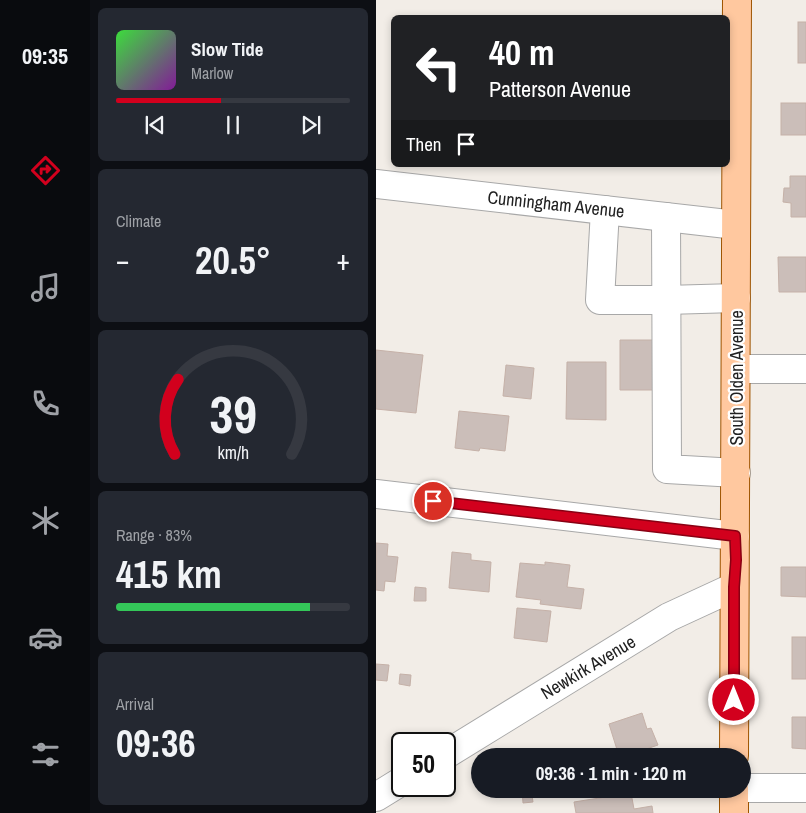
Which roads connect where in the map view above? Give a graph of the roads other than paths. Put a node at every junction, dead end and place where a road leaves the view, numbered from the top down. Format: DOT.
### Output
graph roads {
  1 [pos="737,0"];
  2 [pos="376,184"];
  3 [pos="605,210"];
  4 [pos="666,217"];
  5 [pos="736,225"];
  6 [pos="736,298"];
  7 [pos="666,300"];
  8 [pos="736,369"];
  9 [pos="806,369"];
  10 [pos="736,473"];
  11 [pos="376,494"];
  12 [pos="735,536"];
  13 [pos="734,587"];
  14 [pos="456,747"];
  15 [pos="734,748"];
  16 [pos="391,788"];
  17 [pos="751,788"];
  18 [pos="806,788"];
  19 [pos="376,797"];
  20 [pos="734,798"];
  21 [pos="734,813"];
  1 -- 5 [label="main road, South Olden Avenue"];
  2 -- 3 [label="street, Cunningham Avenue"];
  3 -- 4 [label="street, Cunningham Avenue"];
  3 -- 7 [label="street"];
  4 -- 5 [label="street, Cunningham Avenue"];
  4 -- 7 [label="street"];
  5 -- 6 [label="main road, South Olden Avenue"];
  6 -- 7 [label="street"];
  6 -- 8 [label="main road, South Olden Avenue"];
  7 -- 10 [label="street"];
  8 -- 9 [label="street"];
  8 -- 10 [label="main road, South Olden Avenue"];
  10 -- 12 [label="main road, South Olden Avenue"];
  11 -- 12 [label="street"];
  12 -- 13 [label="main road, South Olden Avenue"];
  13 -- 14 [label="street, Newkirk Avenue"];
  13 -- 15 [label="main road, South Olden Avenue"];
  16 -- 19 [label="street"];
  17 -- 18 [label="street"];
  20 -- 21 [label="main road"];
}
